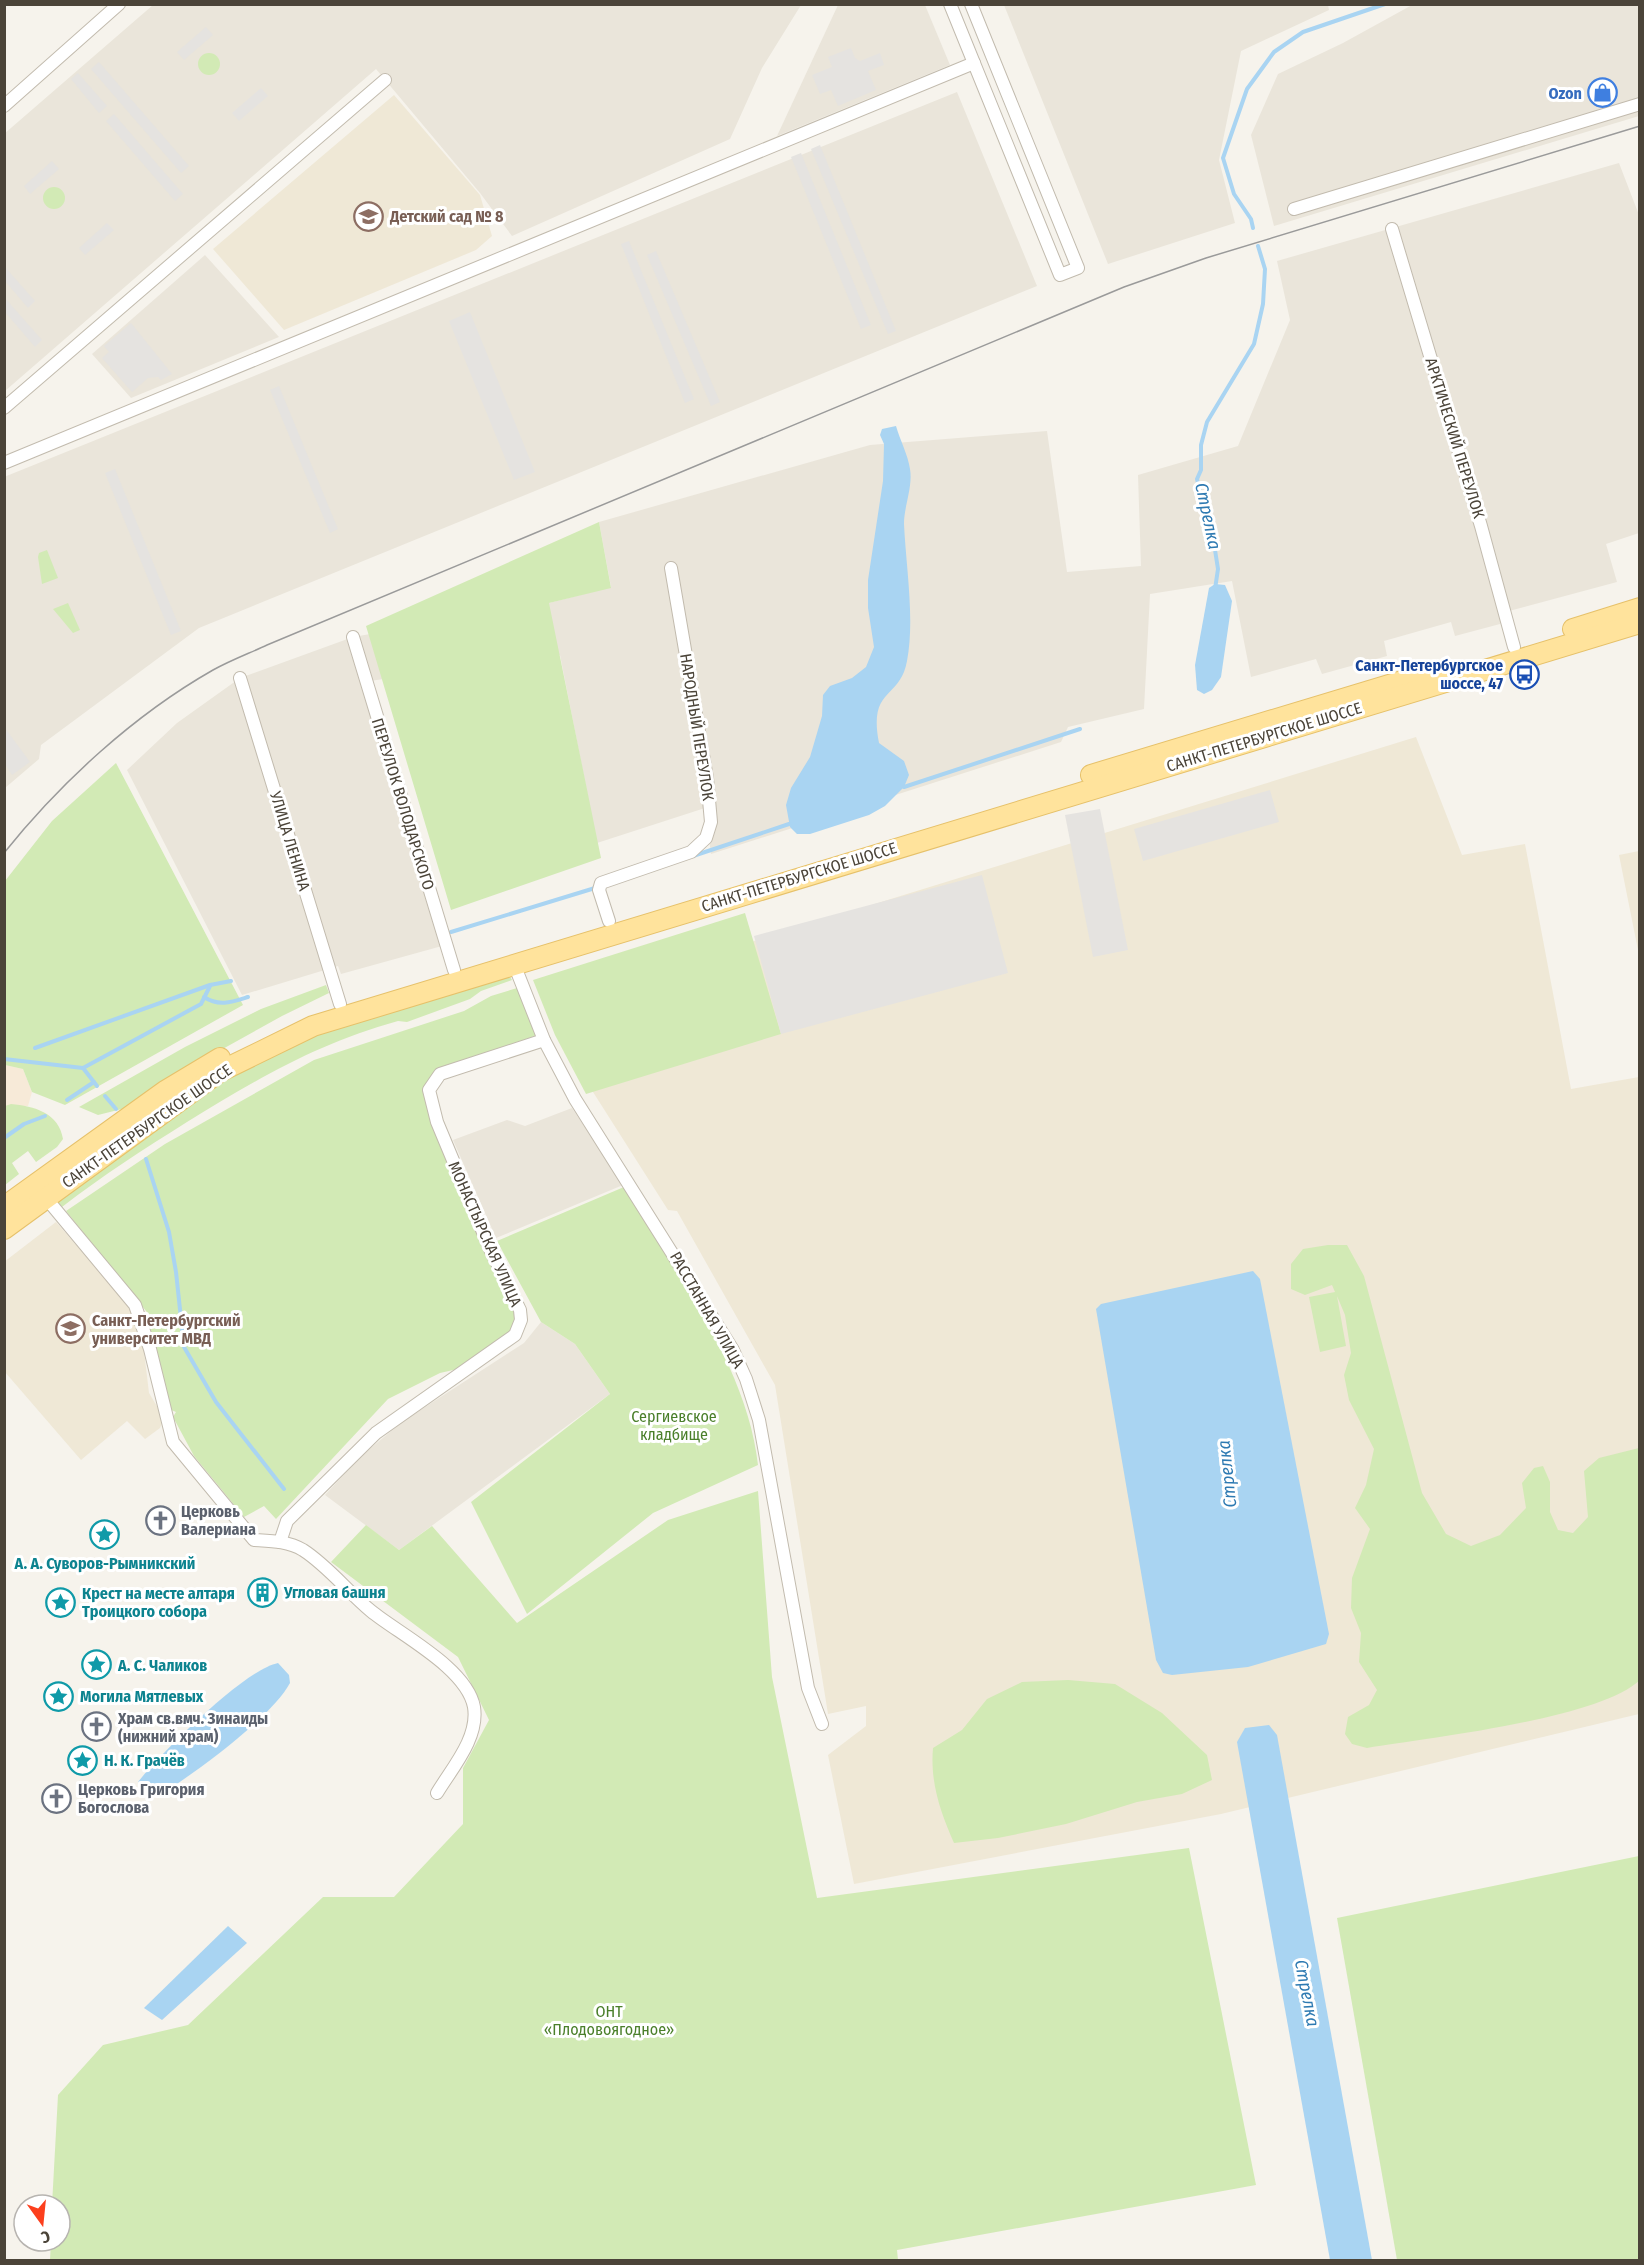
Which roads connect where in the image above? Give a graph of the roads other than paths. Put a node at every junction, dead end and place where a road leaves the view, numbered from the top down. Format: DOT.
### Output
graph roads {
  1 [pos="119,4"];
  2 [pos="950,4"];
  3 [pos="971,4"];
  4 [pos="974,63"];
  5 [pos="385,80"];
  6 [pos="1640,104"];
  7 [pos="4,106"];
  8 [pos="1294,209"];
  9 [pos="1392,229"];
  10 [pos="4,408"];
  11 [pos="4,464"];
  12 [pos="671,568"];
  13 [pos="1640,608"];
  14 [pos="1640,623"];
  15 [pos="353,637"];
  16 [pos="1514,647"];
  17 [pos="240,678"];
  18 [pos="609,921"];
  19 [pos="514,964"];
  20 [pos="454,970"];
  21 [pos="340,1004"];
  22 [pos="544,1040"];
  23 [pos="46,1198"];
  24 [pos="4,1207"];
  25 [pos="4,1229"];
  26 [pos="280,1542"];
  27 [pos="822,1724"];
  28 [pos="437,1793"];
  1 -- 7 [label="street"];
  2 -- 4 [label="street"];
  3 -- 4 [label="street"];
  4 -- 11 [label="street"];
  5 -- 10 [label="street"];
  6 -- 8 [label="street"];
  9 -- 16 [label="street, АРКТИЧЕСКИЙ ПЕРЕУЛОК"];
  12 -- 18 [label="street, НАРОДНЫЙ ПЕРЕУЛОК"];
  13 -- 16 [label="main road, САНКТ-ПЕТЕРБУРГСКОЕ ШОССЕ"];
  14 -- 19 [label="main road, САНКТ-ПЕТЕРБУРГСКОЕ ШОССЕ"];
  15 -- 20 [label="street, ПЕРЕУЛОК ВОЛОДАРСКОГО"];
  16 -- 18 [label="main road, САНКТ-ПЕТЕРБУРГСКОЕ ШОССЕ"];
  17 -- 21 [label="street, УЛИЦА ЛЕНИНА"];
  18 -- 20 [label="main road, САНКТ-ПЕТЕРБУРГСКОЕ ШОССЕ"];
  19 -- 22 [label="street, РАССТАННАЯ УЛИЦА"];
  19 -- 23 [label="main road, САНКТ-ПЕТЕРБУРГСКОЕ ШОССЕ"];
  20 -- 21 [label="main road, САНКТ-ПЕТЕРБУРГСКОЕ ШОССЕ"];
  21 -- 24 [label="main road, САНКТ-ПЕТЕРБУРГСКОЕ ШОССЕ"];
  22 -- 26 [label="street, МОНАСТЫРСКАЯ УЛИЦА"];
  22 -- 27 [label="street, РАССТАННАЯ УЛИЦА"];
  23 -- 25 [label="main road, САНКТ-ПЕТЕРБУРГСКОЕ ШОССЕ"];
  23 -- 26 [label="street"];
  26 -- 28 [label="street"];
}
